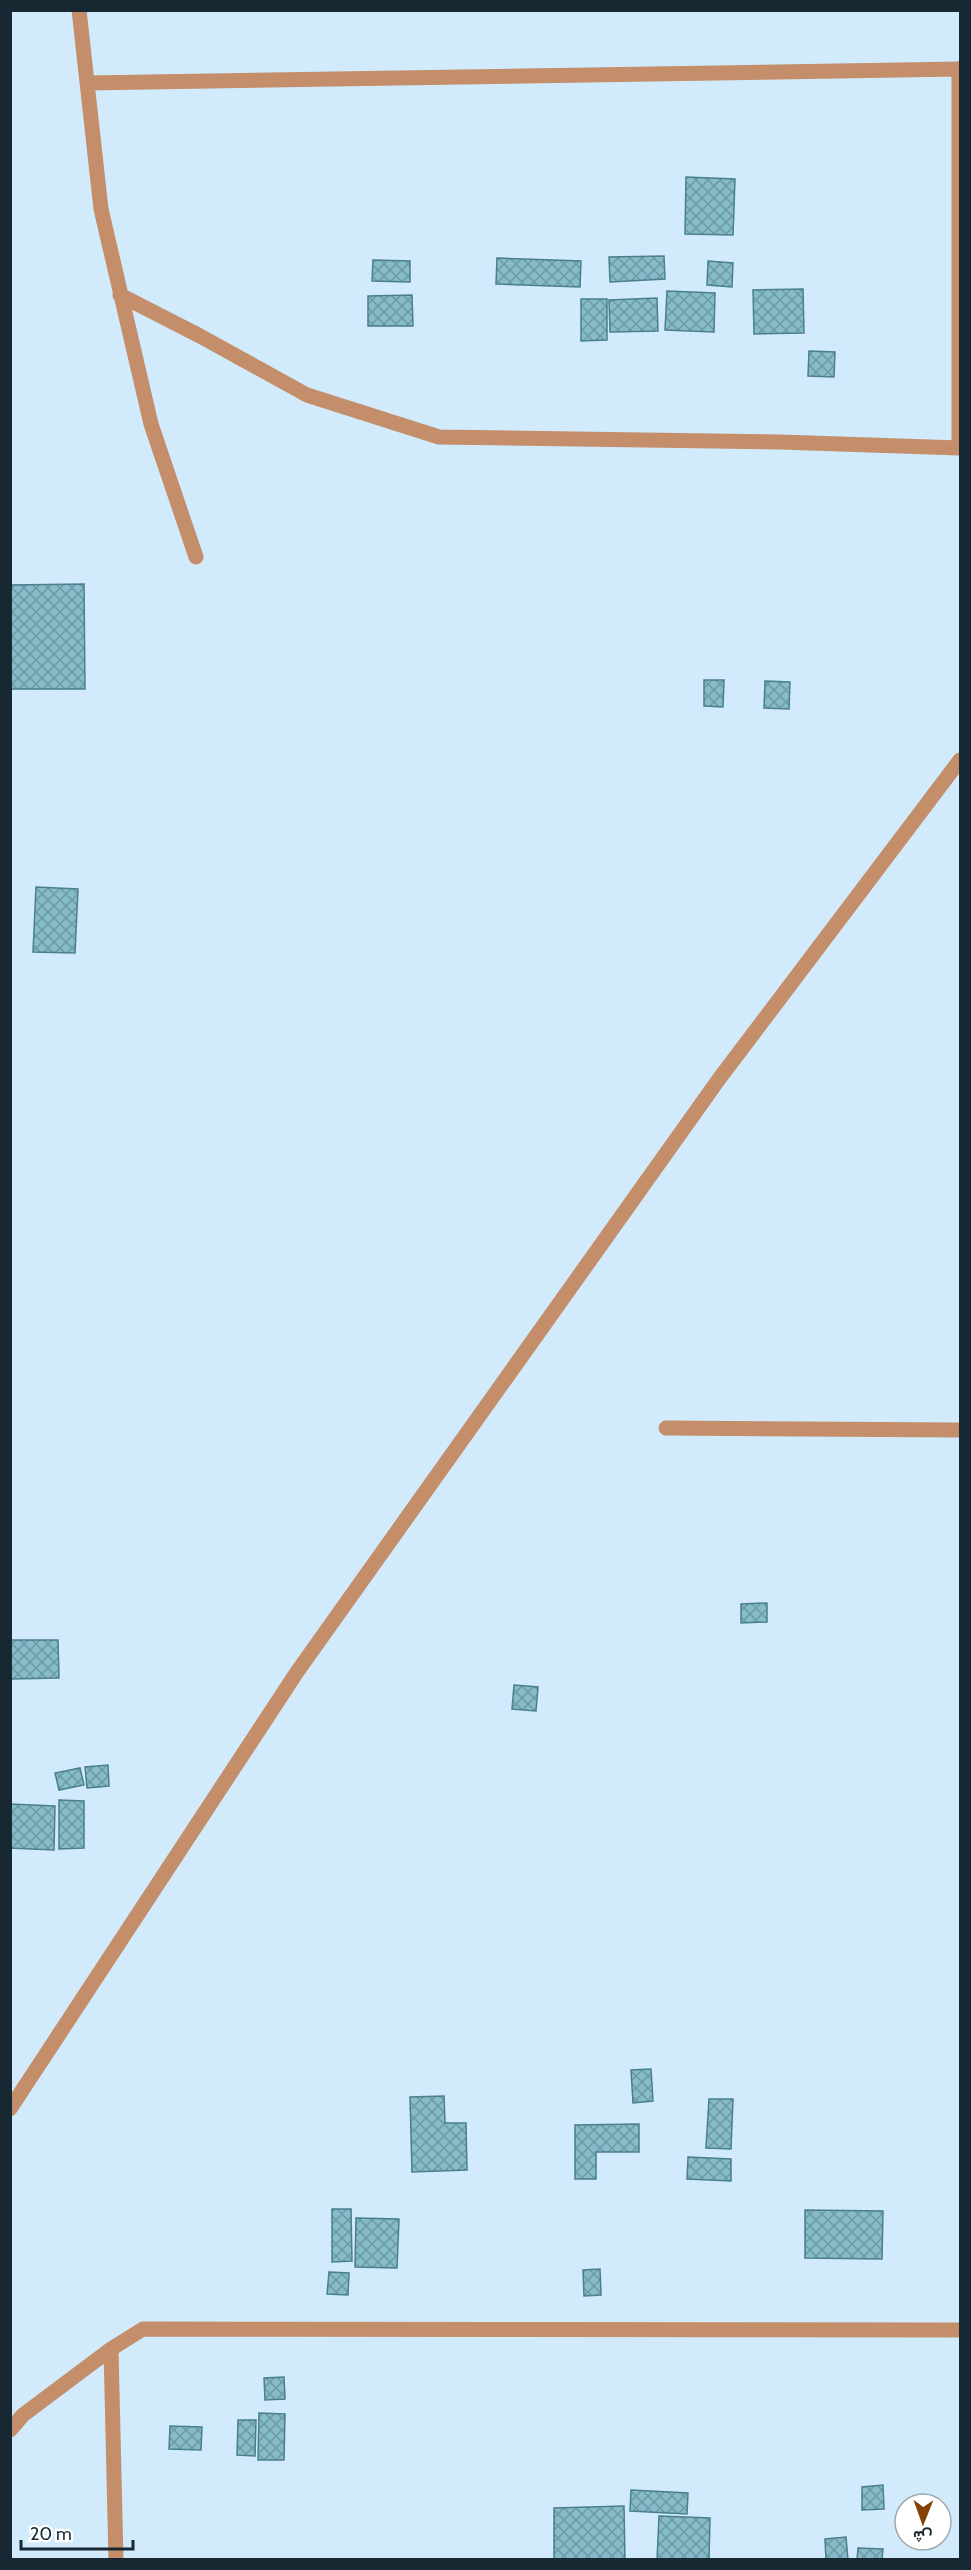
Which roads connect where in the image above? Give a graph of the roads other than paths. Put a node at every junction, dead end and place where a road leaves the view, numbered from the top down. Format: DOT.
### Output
graph roads {
  1 [pos="79,10"];
  2 [pos="960,69"];
  3 [pos="87,82"];
  4 [pos="120,295"];
  5 [pos="960,448"];
  6 [pos="196,557"];
  7 [pos="960,760"];
  8 [pos="666,1428"];
  9 [pos="960,1430"];
  10 [pos="10,2109"];
  11 [pos="960,2330"];
  12 [pos="111,2349"];
  13 [pos="10,2430"];
  14 [pos="116,2559"];
  1 -- 3 [label="street"];
  2 -- 3 [label="street"];
  2 -- 5 [label="street"];
  3 -- 4 [label="street"];
  4 -- 5 [label="street"];
  4 -- 6 [label="street"];
  7 -- 10 [label="street"];
  8 -- 9 [label="street"];
  11 -- 12 [label="street"];
  12 -- 13 [label="street"];
  12 -- 14 [label="street"];
}
